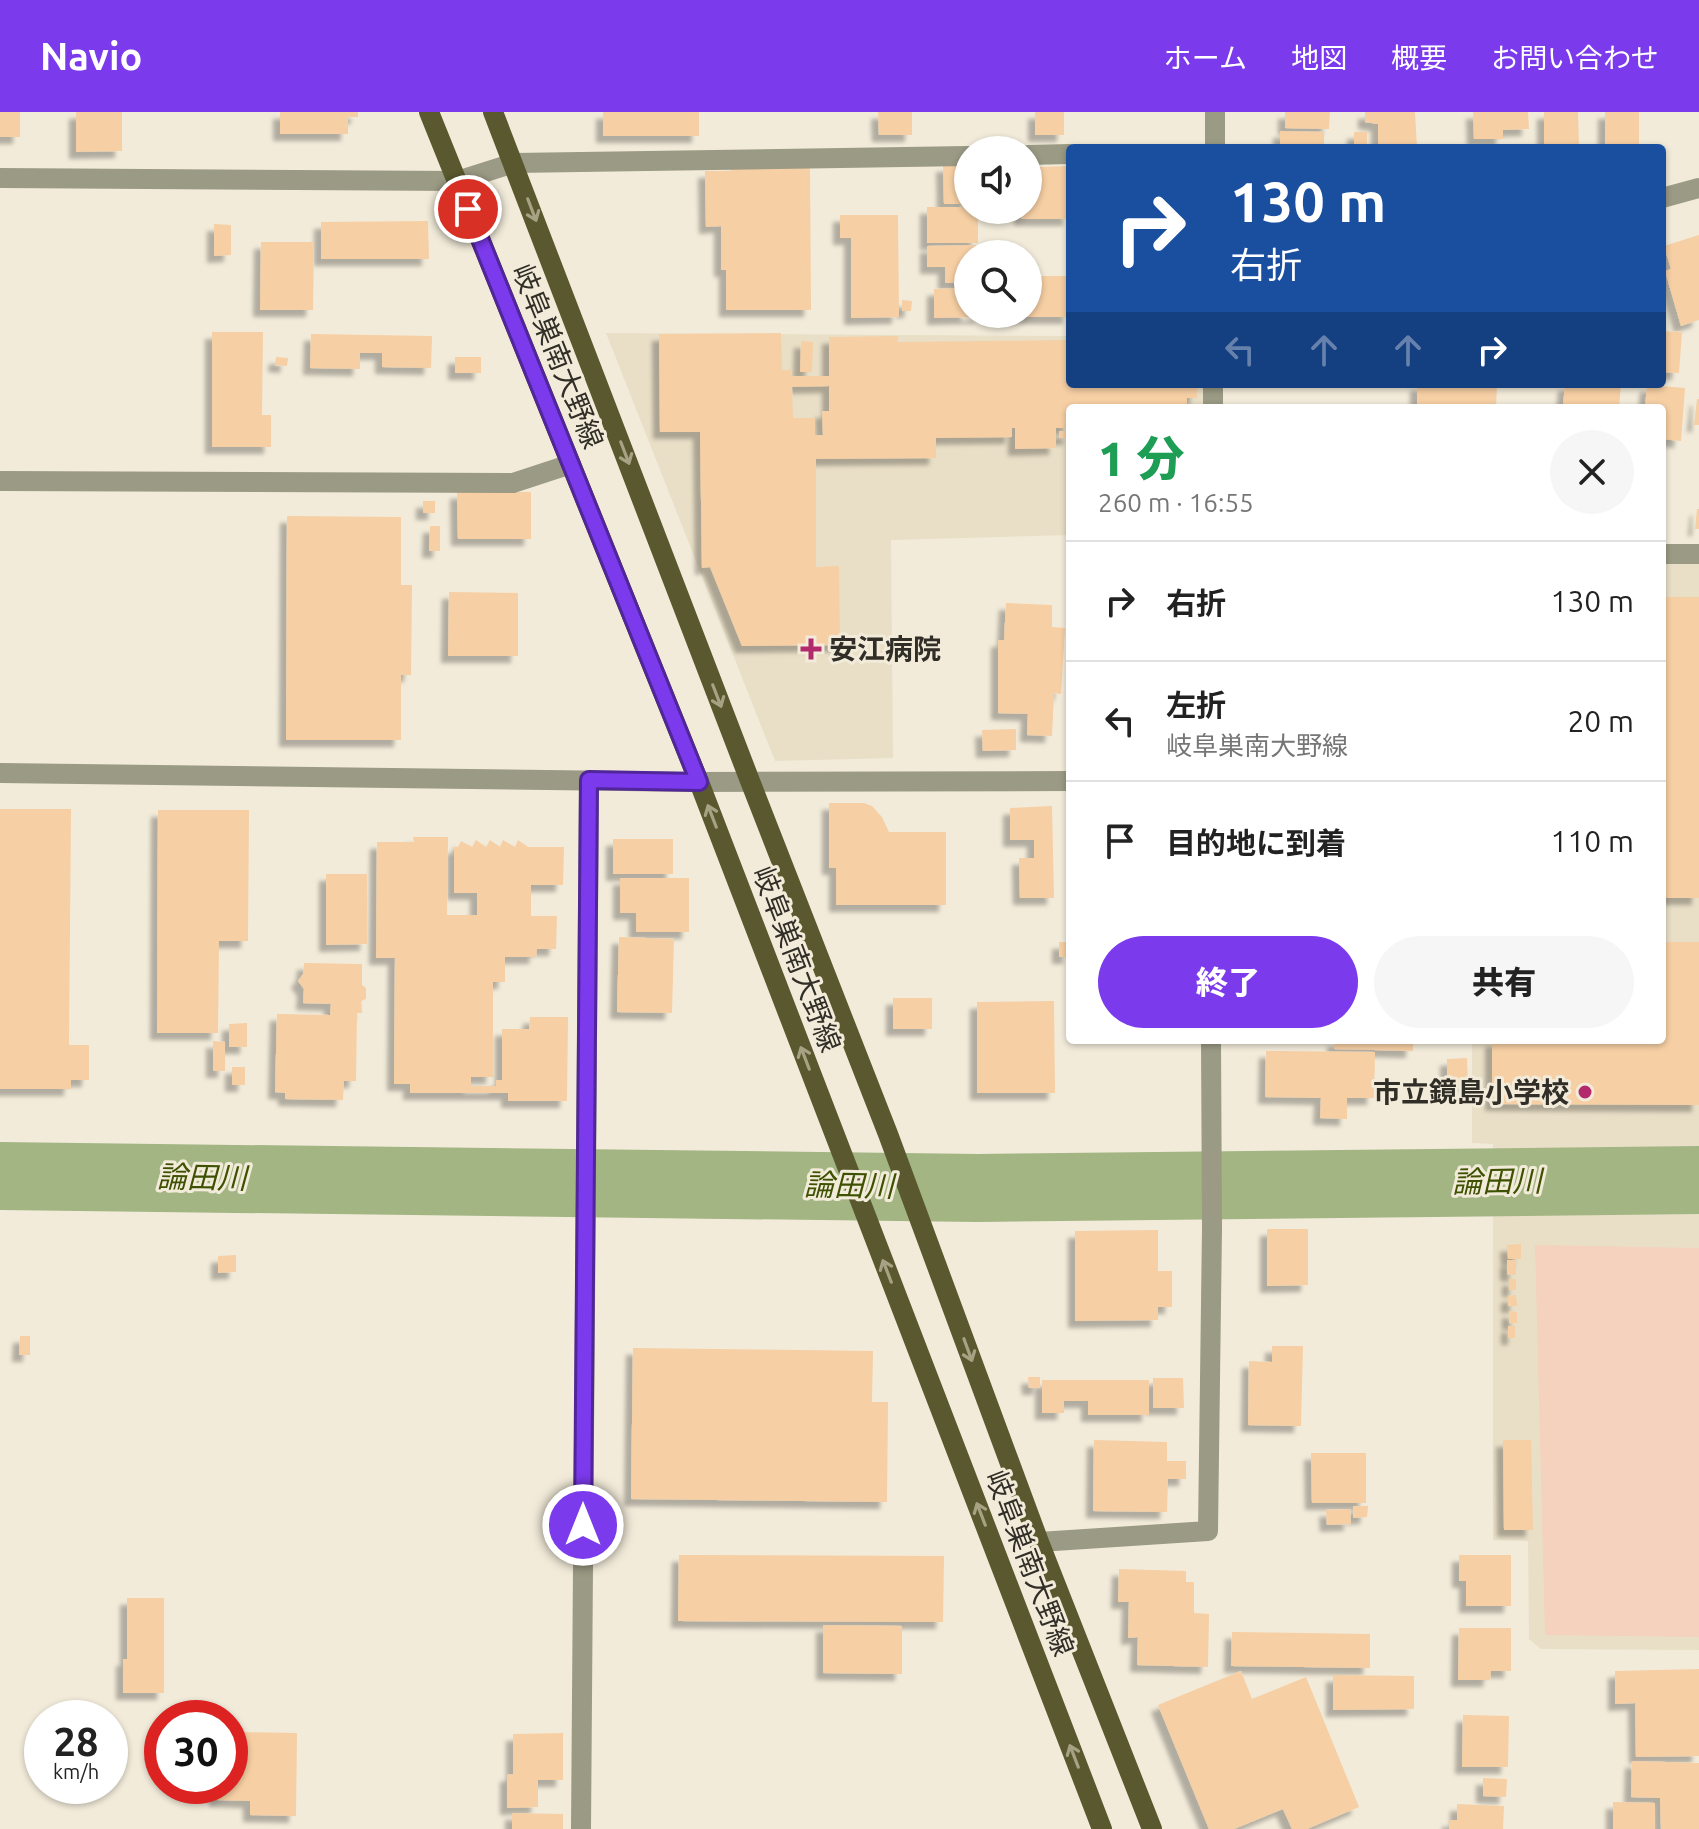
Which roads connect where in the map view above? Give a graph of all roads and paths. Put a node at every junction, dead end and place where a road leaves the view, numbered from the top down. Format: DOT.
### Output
graph roads {
  1 [pos="429,112"];
  2 [pos="493,112"];
  3 [pos="1215,112"];
  4 [pos="1215,144"];
  5 [pos="1066,154"];
  6 [pos="1042,155"];
  7 [pos="954,156"];
  8 [pos="514,163"];
  9 [pos="0,178"];
  10 [pos="457,181"];
  11 [pos="1699,188"];
  12 [pos="1666,197"];
  13 [pos="571,464"];
  14 [pos="0,481"];
  15 [pos="1666,554"];
  16 [pos="1699,554"];
  17 [pos="0,773"];
  18 [pos="589,780"];
  19 [pos="750,781"];
  20 [pos="1066,781"];
  21 [pos="699,782"];
  22 [pos="1211,1044"];
  23 [pos="1039,1542"];
  24 [pos="581,1829"];
  25 [pos="1102,1829"];
  26 [pos="1152,1829"];
  1 -- 10 [label="main road, 岐阜巣南大野線"];
  2 -- 8 [label="main road, 岐阜巣南大野線"];
  3 -- 4 [label="street"];
  5 -- 6 [label="street"];
  7 -- 8 [label="street"];
  8 -- 10 [label="street"];
  8 -- 19 [label="main road, 岐阜巣南大野線, one-way"];
  9 -- 10 [label="street"];
  10 -- 13 [label="main road, 岐阜巣南大野線"];
  11 -- 12 [label="street"];
  13 -- 14 [label="street"];
  13 -- 21 [label="main road, 岐阜巣南大野線"];
  15 -- 16 [label="street"];
  17 -- 18 [label="street"];
  18 -- 21 [label="street"];
  18 -- 24 [label="street"];
  19 -- 20 [label="street"];
  19 -- 21 [label="street"];
  19 -- 23 [label="main road, 岐阜巣南大野線, one-way"];
  25 -- 21 [label="main road, 岐阜巣南大野線, one-way"];
  22 -- 23 [label="street"];
  23 -- 26 [label="main road, 岐阜巣南大野線"];
}
